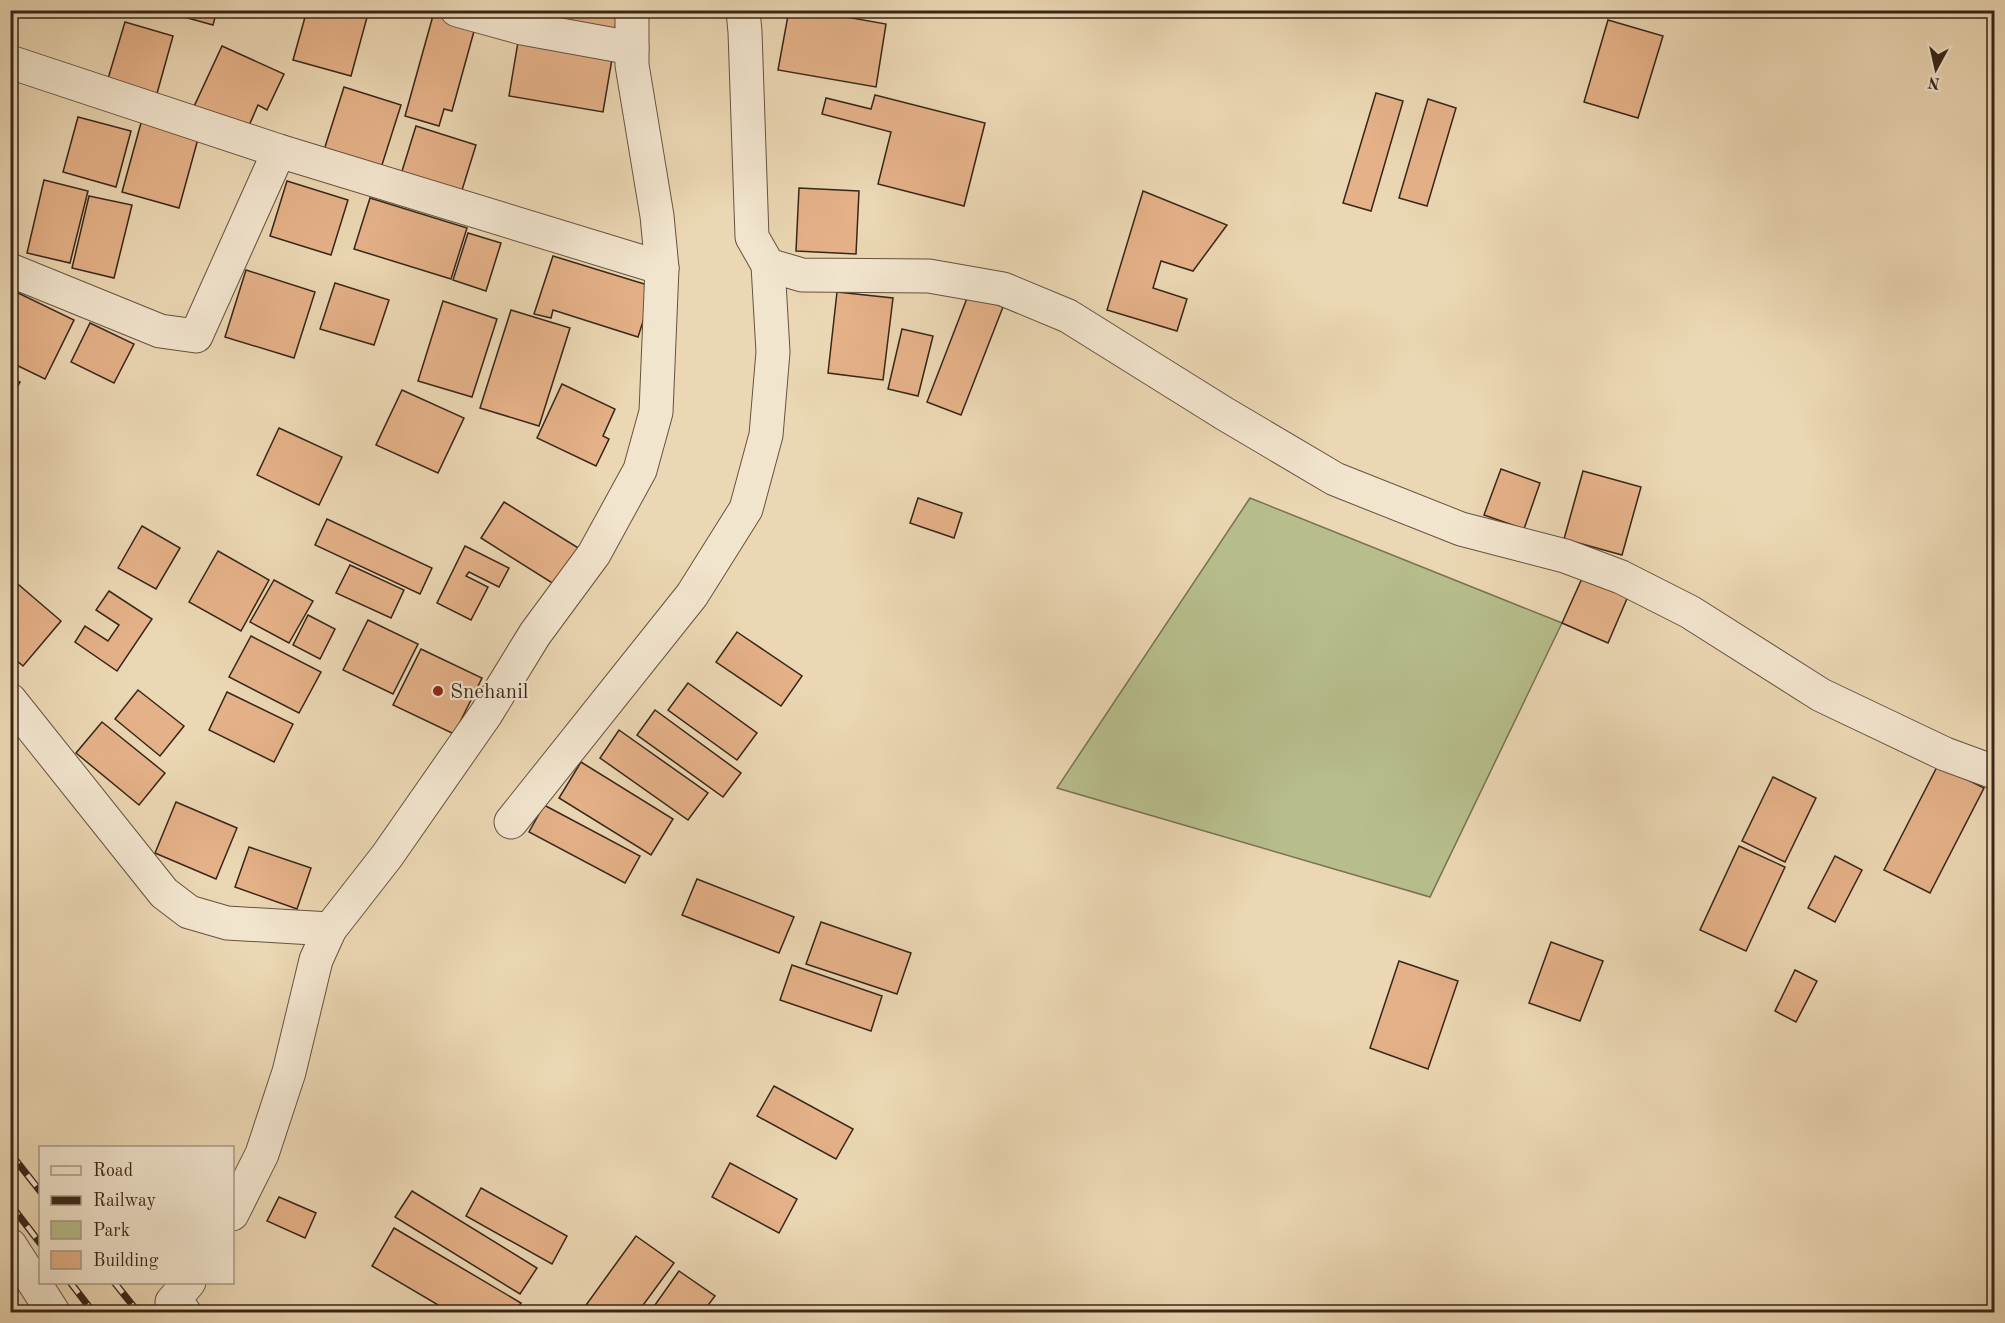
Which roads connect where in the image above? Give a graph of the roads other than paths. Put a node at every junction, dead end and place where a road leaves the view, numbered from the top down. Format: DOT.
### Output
graph roads {
  1 [pos="457,10"];
  2 [pos="632,10"];
  3 [pos="743,10"];
  4 [pos="632,48"];
  5 [pos="10,62"];
  6 [pos="279,151"];
  7 [pos="768,265"];
  8 [pos="662,268"];
  9 [pos="10,270"];
  10 [pos="10,700"];
  11 [pos="1995,772"];
  12 [pos="511,822"];
  13 [pos="330,930"];
  14 [pos="234,1210"];
  15 [pos="10,1245"];
  16 [pos="187,1284"];
  17 [pos="53,1312"];
  18 [pos="184,1312"];
  1 -- 4 [label="street"];
  2 -- 4 [label="street"];
  3 -- 7 [label="street"];
  4 -- 8 [label="street"];
  5 -- 6 [label="street"];
  6 -- 8 [label="street"];
  6 -- 9 [label="street"];
  7 -- 11 [label="street"];
  7 -- 12 [label="street"];
  8 -- 13 [label="street"];
  10 -- 13 [label="street"];
  13 -- 14 [label="street"];
  15 -- 17 [label="street"];
  16 -- 18 [label="street"];
}
